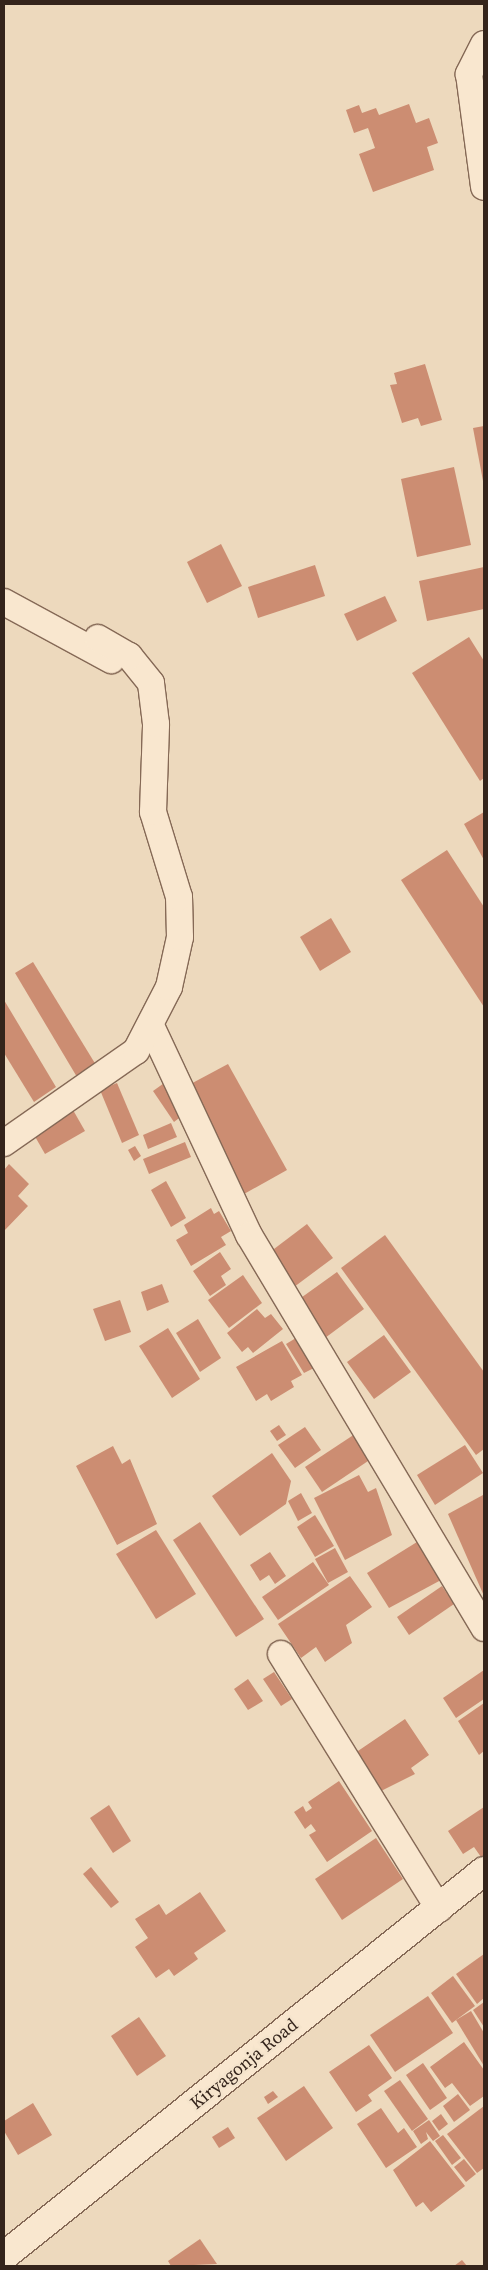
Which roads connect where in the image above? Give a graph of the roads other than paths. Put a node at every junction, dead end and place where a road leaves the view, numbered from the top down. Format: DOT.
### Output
graph roads {
  1 [pos="484,44"];
  2 [pos="484,187"];
  3 [pos="4,602"];
  4 [pos="98,638"];
  5 [pos="151,683"];
  6 [pos="152,1028"];
  7 [pos="4,1143"];
  8 [pos="484,1628"];
  9 [pos="281,1654"];
  10 [pos="484,1871"];
  11 [pos="439,1909"];
  12 [pos="4,2256"];
  1 -- 2 [label="street"];
  3 -- 5 [label="street"];
  4 -- 5 [label="street"];
  5 -- 6 [label="street"];
  6 -- 7 [label="street"];
  6 -- 8 [label="street"];
  9 -- 11 [label="street"];
  10 -- 11 [label="street, Kiryagonja Road"];
  11 -- 12 [label="street, Kiryagonja Road"];
}
